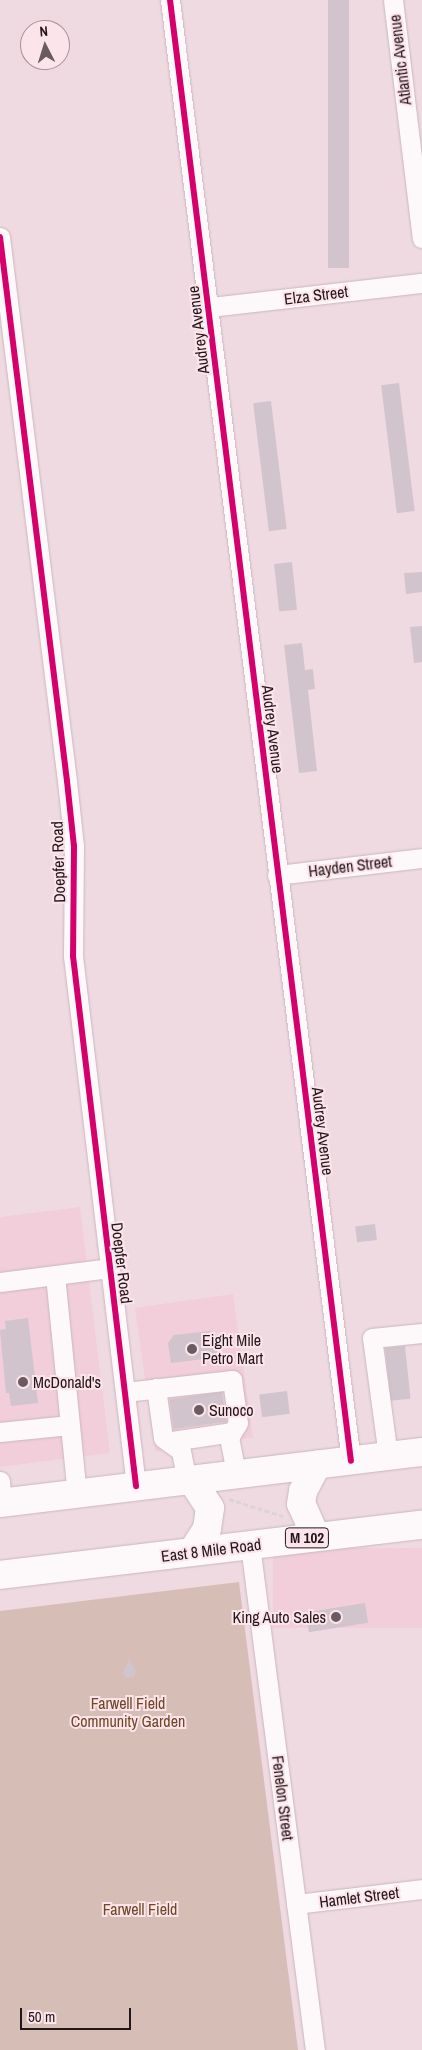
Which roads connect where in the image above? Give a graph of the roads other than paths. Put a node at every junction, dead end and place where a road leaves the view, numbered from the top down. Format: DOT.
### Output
graph roads {
  1 [pos="170,0"];
  2 [pos="393,0"];
  3 [pos="0,237"];
  4 [pos="422,238"];
  5 [pos="422,283"];
  6 [pos="210,307"];
  7 [pos="422,858"];
  8 [pos="277,875"];
  9 [pos="109,1268"];
  10 [pos="55,1275"];
  11 [pos="0,1282"];
  12 [pos="422,1333"];
  13 [pos="156,1388"];
  14 [pos="125,1392"];
  15 [pos="70,1425"];
  16 [pos="0,1432"];
  17 [pos="232,1432"];
  18 [pos="172,1441"];
  19 [pos="422,1452"];
  20 [pos="388,1456"];
  21 [pos="350,1461"];
  22 [pos="317,1465"];
  23 [pos="189,1480"];
  24 [pos="136,1486"];
  25 [pos="231,1486"];
  26 [pos="76,1494"];
  27 [pos="1,1496"];
  28 [pos="422,1524"];
  29 [pos="316,1537"];
  30 [pos="250,1545"];
  31 [pos="192,1552"];
  32 [pos="0,1575"];
  33 [pos="422,1889"];
  34 [pos="296,1904"];
  35 [pos="315,2050"];
  1 -- 6 [label="street, Audrey Avenue"];
  2 -- 4 [label="street, Atlantic Avenue"];
  3 -- 9 [label="street, Doepfer Road"];
  5 -- 6 [label="street, Elza Street"];
  6 -- 8 [label="street, Audrey Avenue"];
  7 -- 8 [label="street, Hayden Street"];
  8 -- 21 [label="street, Audrey Avenue"];
  9 -- 10 [label="street"];
  9 -- 14 [label="street, Doepfer Road"];
  10 -- 11 [label="street"];
  10 -- 15 [label="street"];
  12 -- 20 [label="street"];
  13 -- 14 [label="street"];
  13 -- 17 [label="street"];
  13 -- 18 [label="street"];
  14 -- 24 [label="street, Doepfer Road"];
  15 -- 16 [label="street"];
  15 -- 26 [label="street"];
  17 -- 18 [label="street"];
  17 -- 25 [label="street"];
  18 -- 23 [label="street"];
  19 -- 20 [label="highway"];
  20 -- 21 [label="highway"];
  21 -- 22 [label="highway"];
  22 -- 25 [label="highway"];
  22 -- 29 [label="highway"];
  23 -- 24 [label="highway"];
  23 -- 25 [label="highway"];
  23 -- 31 [label="highway"];
  24 -- 26 [label="highway"];
  26 -- 27 [label="highway"];
  28 -- 29 [label="highway, East 8 Mile Road / M 102"];
  29 -- 30 [label="highway, East 8 Mile Road / M 102"];
  30 -- 31 [label="highway, East 8 Mile Road / M 102"];
  30 -- 34 [label="street, Fenelon Street"];
  31 -- 32 [label="highway, East 8 Mile Road / M 102"];
  33 -- 34 [label="street, Hamlet Street"];
  34 -- 35 [label="street, Fenelon Street"];
}
